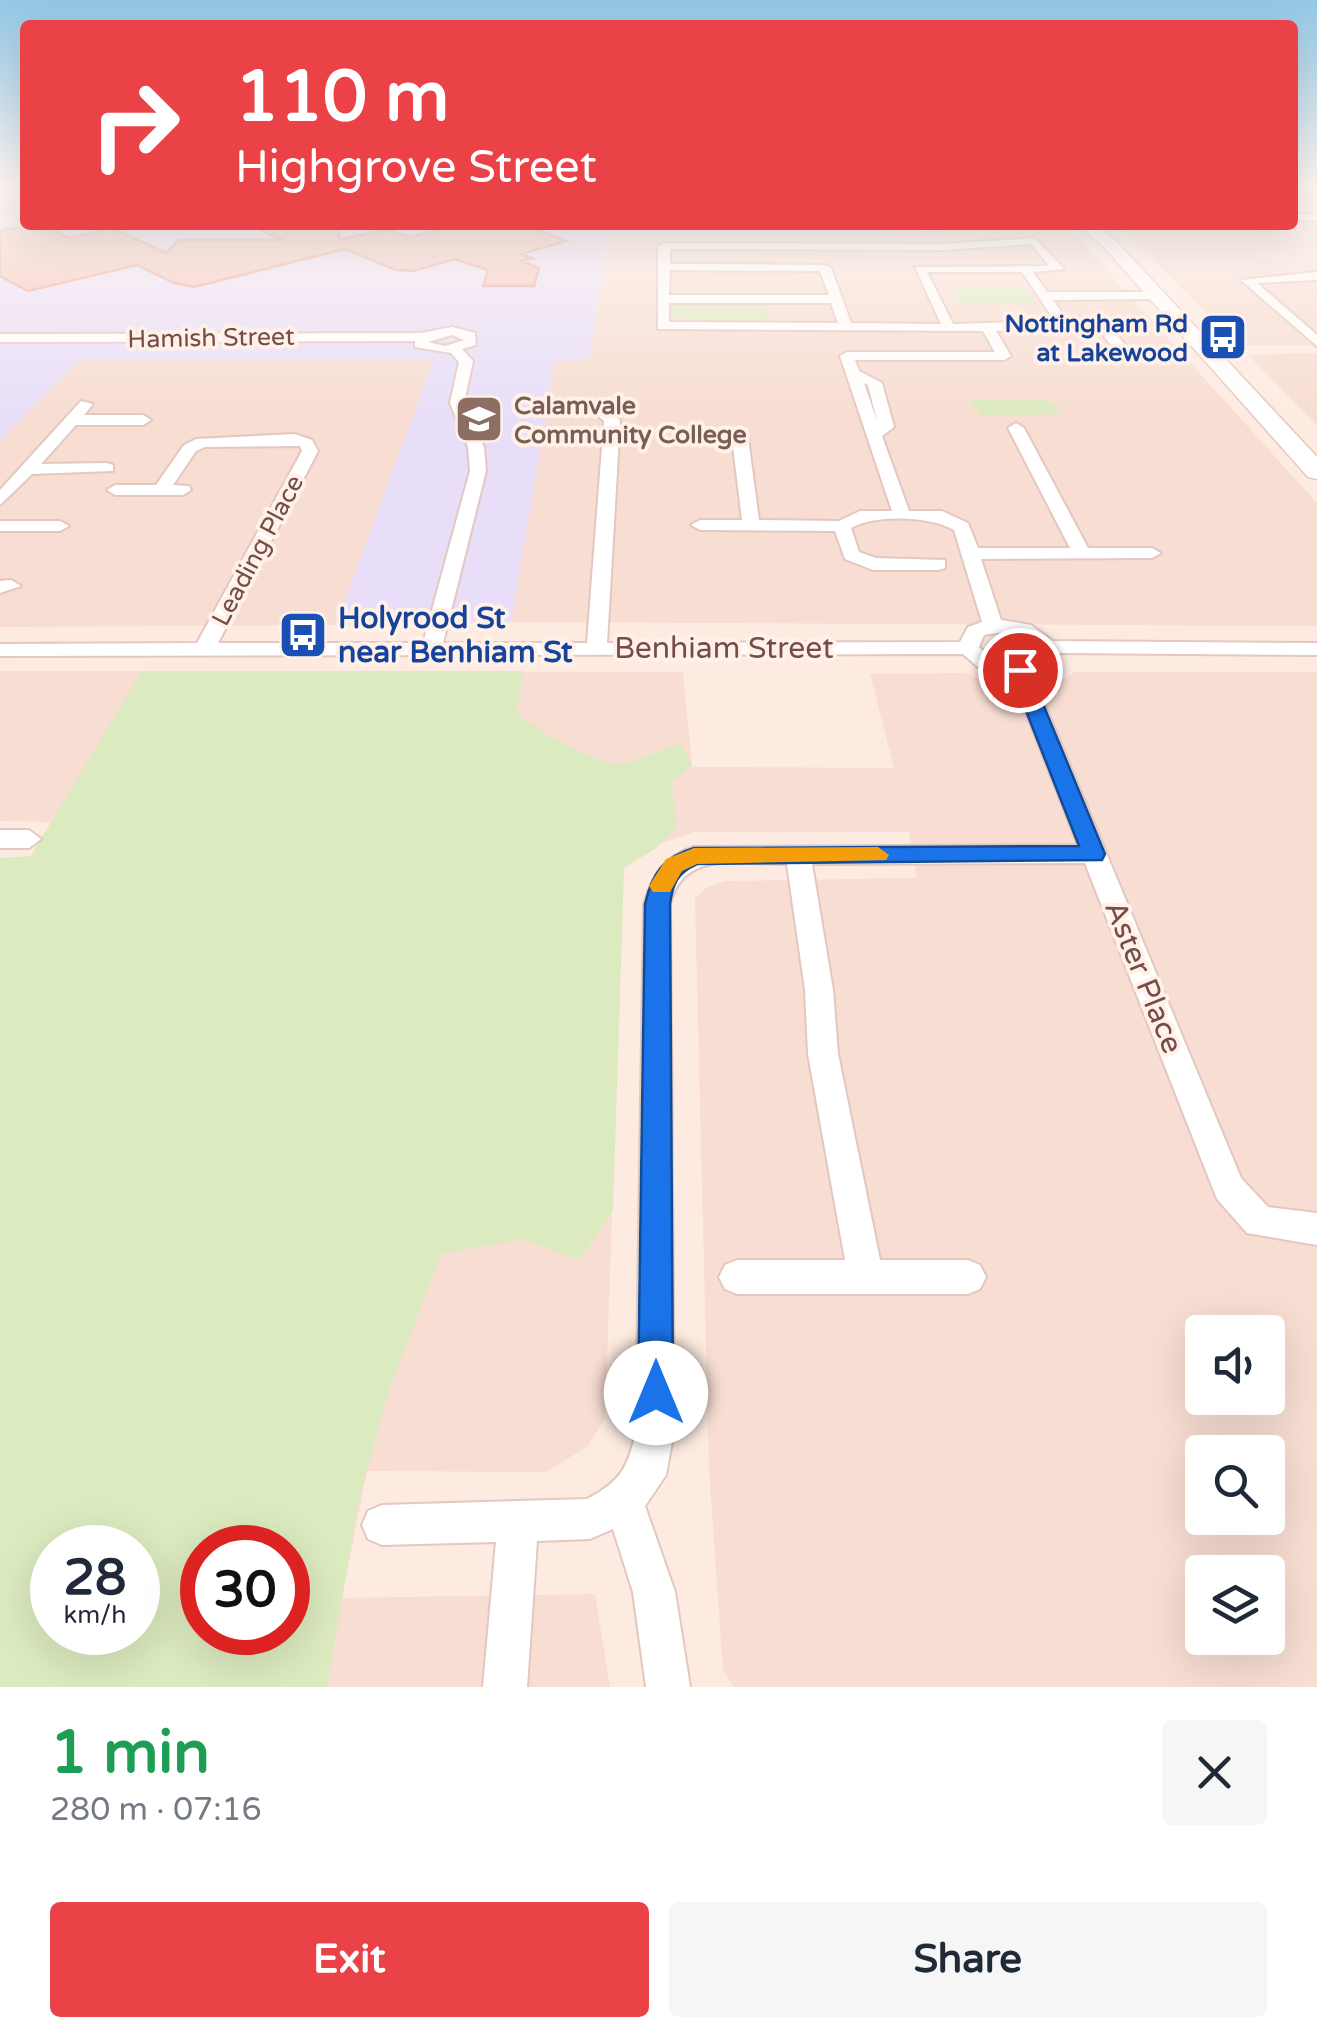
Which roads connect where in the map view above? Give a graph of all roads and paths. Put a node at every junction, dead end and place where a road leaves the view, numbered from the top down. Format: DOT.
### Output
graph roads {
  1 [pos="664,263"];
  2 [pos="952,263"];
  3 [pos="1053,263"];
  4 [pos="1128,263"];
  5 [pos="664,267"];
  6 [pos="956,269"];
  7 [pos="1025,269"];
  8 [pos="1317,276"];
  9 [pos="1044,296"];
  10 [pos="1156,296"];
  11 [pos="664,299"];
  12 [pos="837,299"];
  13 [pos="1063,321"];
  14 [pos="1099,321"];
  15 [pos="1139,321"];
  16 [pos="846,327"];
  17 [pos="987,327"];
  18 [pos="950,328"];
  19 [pos="1310,331"];
  20 [pos="0,338"];
  21 [pos="1317,342"];
  22 [pos="1128,356"];
  23 [pos="86,404"];
  24 [pos="598,409"];
  25 [pos="72,420"];
  26 [pos="143,420"];
  27 [pos="1016,428"];
  28 [pos="740,438"];
  29 [pos="28,468"];
  30 [pos="107,468"];
  31 [pos="1316,470"];
  32 [pos="115,490"];
  33 [pos="161,490"];
  34 [pos="182,490"];
  35 [pos="0,500"];
  36 [pos="902,516"];
  37 [pos="700,525"];
  38 [pos="751,525"];
  39 [pos="0,526"];
  40 [pos="60,526"];
  41 [pos="842,526"];
  42 [pos="1082,553"];
  43 [pos="1152,553"];
  44 [pos="971,554"];
  45 [pos="938,564"];
  46 [pos="992,625"];
  47 [pos="432,647"];
  48 [pos="1047,647"];
  49 [pos="205,648"];
  50 [pos="597,648"];
  51 [pos="968,648"];
  52 [pos="1317,650"];
  53 [pos="3,653"];
  54 [pos="1020,670"];
  55 [pos="0,839"];
  56 [pos="29,839"];
  57 [pos="798,854"];
  58 [pos="1094,854"];
  59 [pos="1317,1229"];
  60 [pos="737,1276"];
  61 [pos="866,1277"];
  62 [pos="968,1277"];
  63 [pos="622,1502"];
  64 [pos="518,1522"];
  65 [pos="382,1525"];
  66 [pos="505,1687"];
  67 [pos="668,1687"];
  1 -- 5 [label="street"];
  2 -- 6 [label="street"];
  3 -- 7 [label="street"];
  4 -- 10 [label="street"];
  5 -- 11 [label="street"];
  5 -- 12 [label="street"];
  6 -- 7 [label="street"];
  6 -- 18 [label="street"];
  7 -- 9 [label="street"];
  8 -- 19 [label="street"];
  9 -- 10 [label="street"];
  9 -- 13 [label="street"];
  10 -- 31 [label="street"];
  11 -- 12 [label="street"];
  11 -- 16 [label="street"];
  12 -- 16 [label="street"];
  13 -- 14 [label="street"];
  13 -- 17 [label="street"];
  14 -- 15 [label="street"];
  14 -- 22 [label="street"];
  16 -- 18 [label="street"];
  17 -- 18 [label="street"];
  17 -- 36 [label="street"];
  19 -- 21 [label="street"];
  20 -- 47 [label="street, Hamish Street"];
  23 -- 25 [label="street"];
  24 -- 50 [label="street"];
  25 -- 26 [label="street"];
  25 -- 29 [label="street"];
  27 -- 42 [label="street"];
  28 -- 38 [label="street"];
  29 -- 30 [label="street"];
  29 -- 35 [label="street"];
  32 -- 33 [label="street"];
  33 -- 34 [label="street"];
  33 -- 49 [label="street, Leading Place"];
  36 -- 41 [label="street"];
  36 -- 44 [label="street"];
  37 -- 38 [label="street"];
  38 -- 41 [label="street"];
  39 -- 40 [label="street"];
  41 -- 45 [label="street"];
  42 -- 43 [label="street"];
  42 -- 44 [label="street"];
  44 -- 46 [label="street"];
  46 -- 48 [label="street"];
  46 -- 51 [label="street"];
  47 -- 49 [label="street, Benhiam Street"];
  47 -- 50 [label="street, Benhiam Street"];
  48 -- 52 [label="street"];
  48 -- 54 [label="street"];
  49 -- 53 [label="street, Benhiam Street"];
  50 -- 51 [label="street, Benhiam Street"];
  51 -- 54 [label="street"];
  54 -- 58 [label="street, Aster Place"];
  55 -- 56 [label="street"];
  57 -- 58 [label="street"];
  57 -- 61 [label="street"];
  57 -- 63 [label="street"];
  58 -- 59 [label="street, Aster Place"];
  60 -- 61 [label="street"];
  61 -- 62 [label="street"];
  63 -- 64 [label="street"];
  63 -- 67 [label="street"];
  64 -- 65 [label="street"];
  64 -- 66 [label="street"];
}
